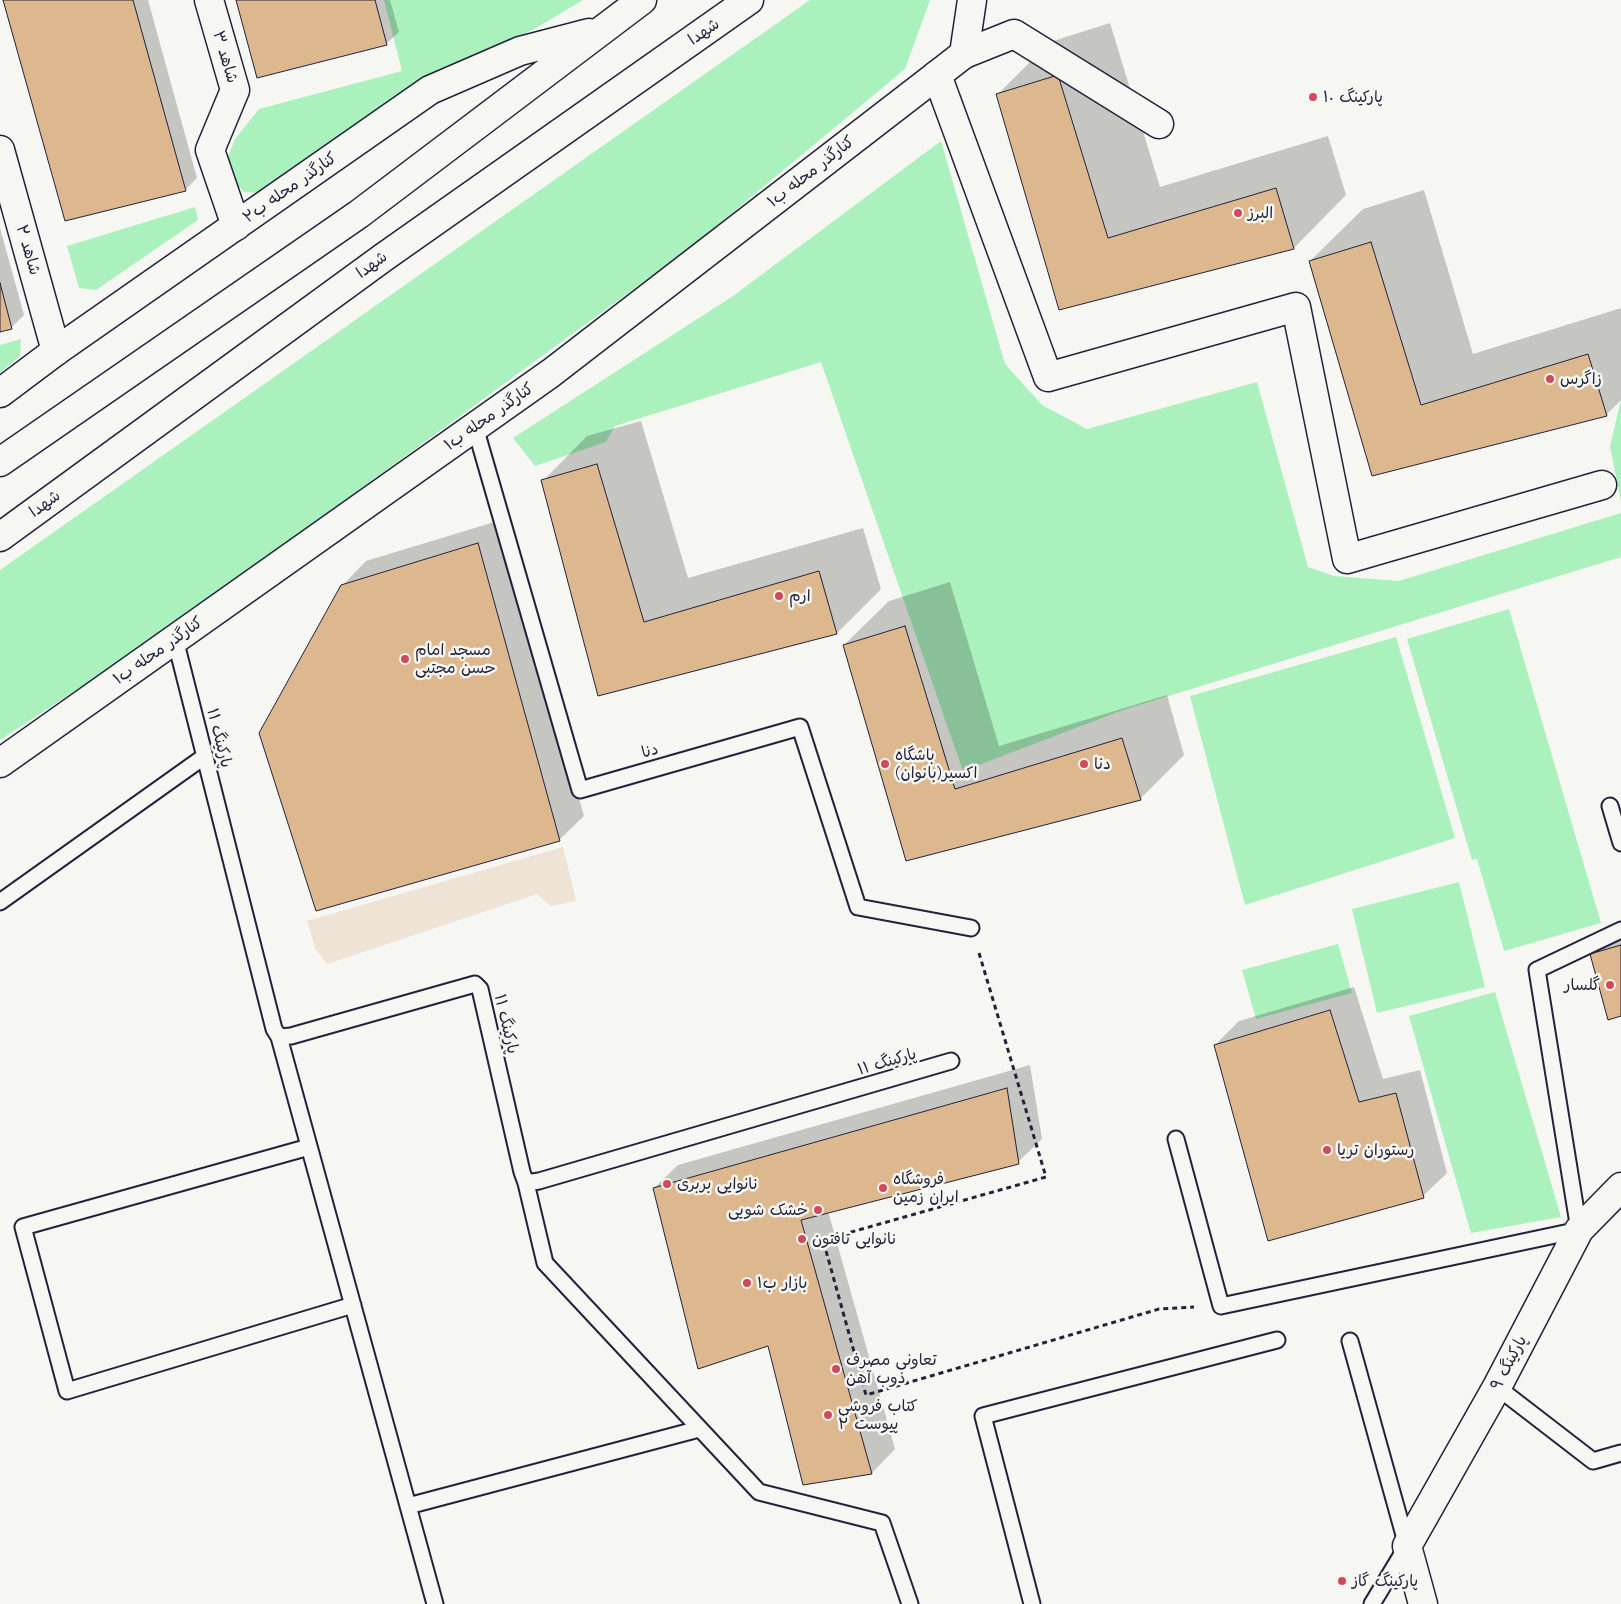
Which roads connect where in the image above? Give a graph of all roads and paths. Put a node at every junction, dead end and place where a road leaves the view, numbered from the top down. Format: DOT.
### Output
graph roads {
  1 [pos="209,0"];
  2 [pos="642,0"];
  3 [pos="749,0"];
  4 [pos="972,0"];
  5 [pos="603,30"];
  6 [pos="964,54"];
  7 [pos="937,75"];
  8 [pos="1159,124"];
  9 [pos="0,150"];
  10 [pos="236,226"];
  11 [pos="56,351"];
  12 [pos="0,393"];
  13 [pos="475,427"];
  14 [pos="0,462"];
  15 [pos="1602,486"];
  16 [pos="0,537"];
  17 [pos="175,639"];
  18 [pos="205,756"];
  19 [pos="0,763"];
  20 [pos="1610,806"];
  21 [pos="1621,843"];
  22 [pos="0,902"];
  23 [pos="971,928"];
  24 [pos="1621,930"];
  25 [pos="279,1037"];
  26 [pos="951,1061"];
  27 [pos="1176,1139"];
  28 [pos="309,1147"];
  29 [pos="526,1183"];
  30 [pos="1621,1187"];
  31 [pos="1579,1230"];
  32 [pos="353,1305"];
  33 [pos="1221,1306"];
  34 [pos="1277,1340"];
  35 [pos="1350,1341"];
  36 [pos="1497,1387"];
  37 [pos="699,1430"];
  38 [pos="1621,1452"];
  39 [pos="408,1506"];
  40 [pos="1407,1546"];
  41 [pos="435,1604"];
  42 [pos="910,1604"];
  43 [pos="1032,1604"];
  44 [pos="1372,1604"];
  45 [pos="1423,1604"];
  1 -- 10 [label="street, شاهد ۳"];
  2 -- 5 [label="street"];
  3 -- 16 [label="street, شهدا"];
  4 -- 6 [label="street"];
  5 -- 10 [label="street, کنارگذر محله ب۲"];
  5 -- 14 [label="street"];
  6 -- 7 [label="street, کنارگذر محله ب۱"];
  6 -- 8 [label="street"];
  7 -- 13 [label="street, کنارگذر محله ب۱"];
  7 -- 15 [label="street"];
  9 -- 11 [label="street, شاهد ۲"];
  10 -- 11 [label="street, کنارگذر محله ب۲"];
  11 -- 12 [label="street, کنارگذر محله ب۲"];
  13 -- 17 [label="street, کنارگذر محله ب۱"];
  13 -- 23 [label="lane, دنا"];
  17 -- 18 [label="lane, پارکینگ ۱۱"];
  17 -- 19 [label="street, کنارگذر محله ب۱"];
  18 -- 22 [label="lane"];
  18 -- 25 [label="lane, پارکینگ ۱۱"];
  20 -- 21 [label="lane"];
  23 -- 33 [label="path"];
  24 -- 31 [label="lane"];
  25 -- 28 [label="lane"];
  25 -- 29 [label="lane, پارکینگ ۱۱"];
  26 -- 29 [label="lane, پارکینگ ۱۱"];
  27 -- 33 [label="lane"];
  28 -- 32 [label="lane"];
  28 -- 32 [label="lane"];
  29 -- 37 [label="lane"];
  30 -- 31 [label="street, پارکینگ ۹"];
  31 -- 33 [label="lane"];
  31 -- 36 [label="street, پارکینگ ۹"];
  32 -- 39 [label="lane"];
  34 -- 43 [label="lane"];
  35 -- 40 [label="lane"];
  36 -- 38 [label="lane"];
  36 -- 40 [label="street, پارکینگ ۹"];
  37 -- 39 [label="lane"];
  37 -- 42 [label="lane"];
  39 -- 41 [label="lane"];
  40 -- 44 [label="lane"];
  40 -- 45 [label="street"];
}
